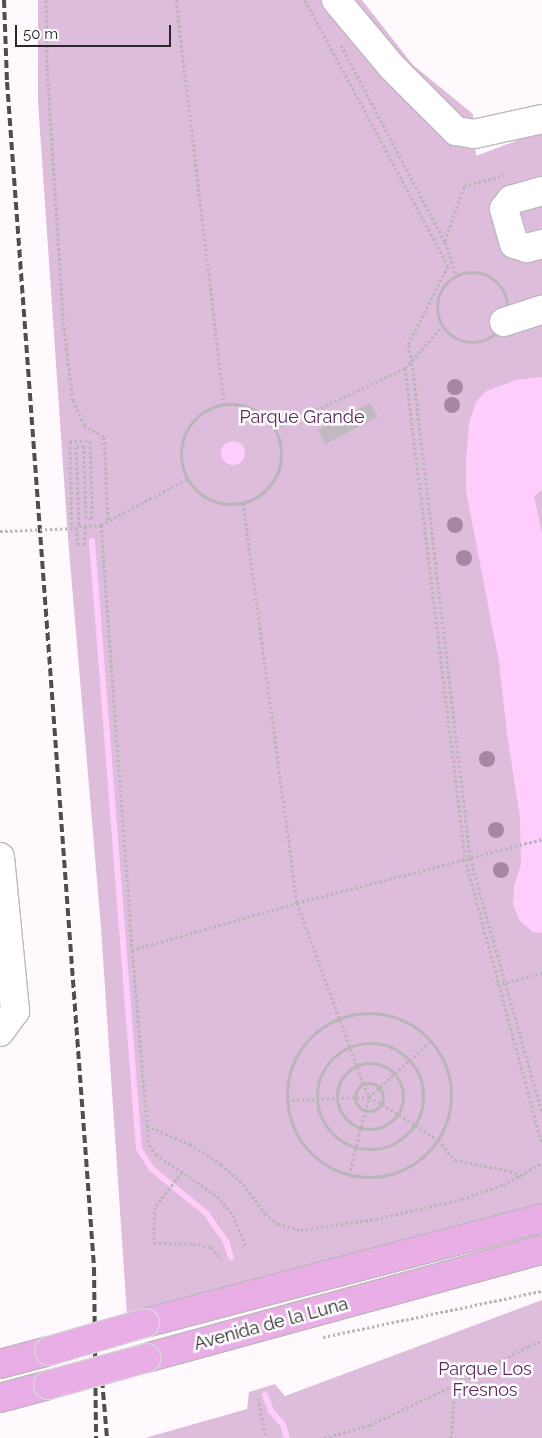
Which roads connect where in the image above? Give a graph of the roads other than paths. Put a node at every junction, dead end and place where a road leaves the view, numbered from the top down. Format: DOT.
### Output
graph roads {
  1 [pos="336,0"];
  2 [pos="542,119"];
  3 [pos="542,191"];
  4 [pos="542,244"];
  5 [pos="542,310"];
  6 [pos="504,322"];
  7 [pos="0,857"];
  8 [pos="0,1032"];
  9 [pos="542,1218"];
  10 [pos="542,1250"];
  11 [pos="0,1364"];
  12 [pos="0,1398"];
  1 -- 2 [label="street"];
  3 -- 4 [label="street"];
  5 -- 6 [label="street"];
  7 -- 8 [label="street"];
  9 -- 11 [label="main road, Avenida de la Luna, bridge"];
  10 -- 12 [label="main road, Avenida de la Luna, bridge"];
}
